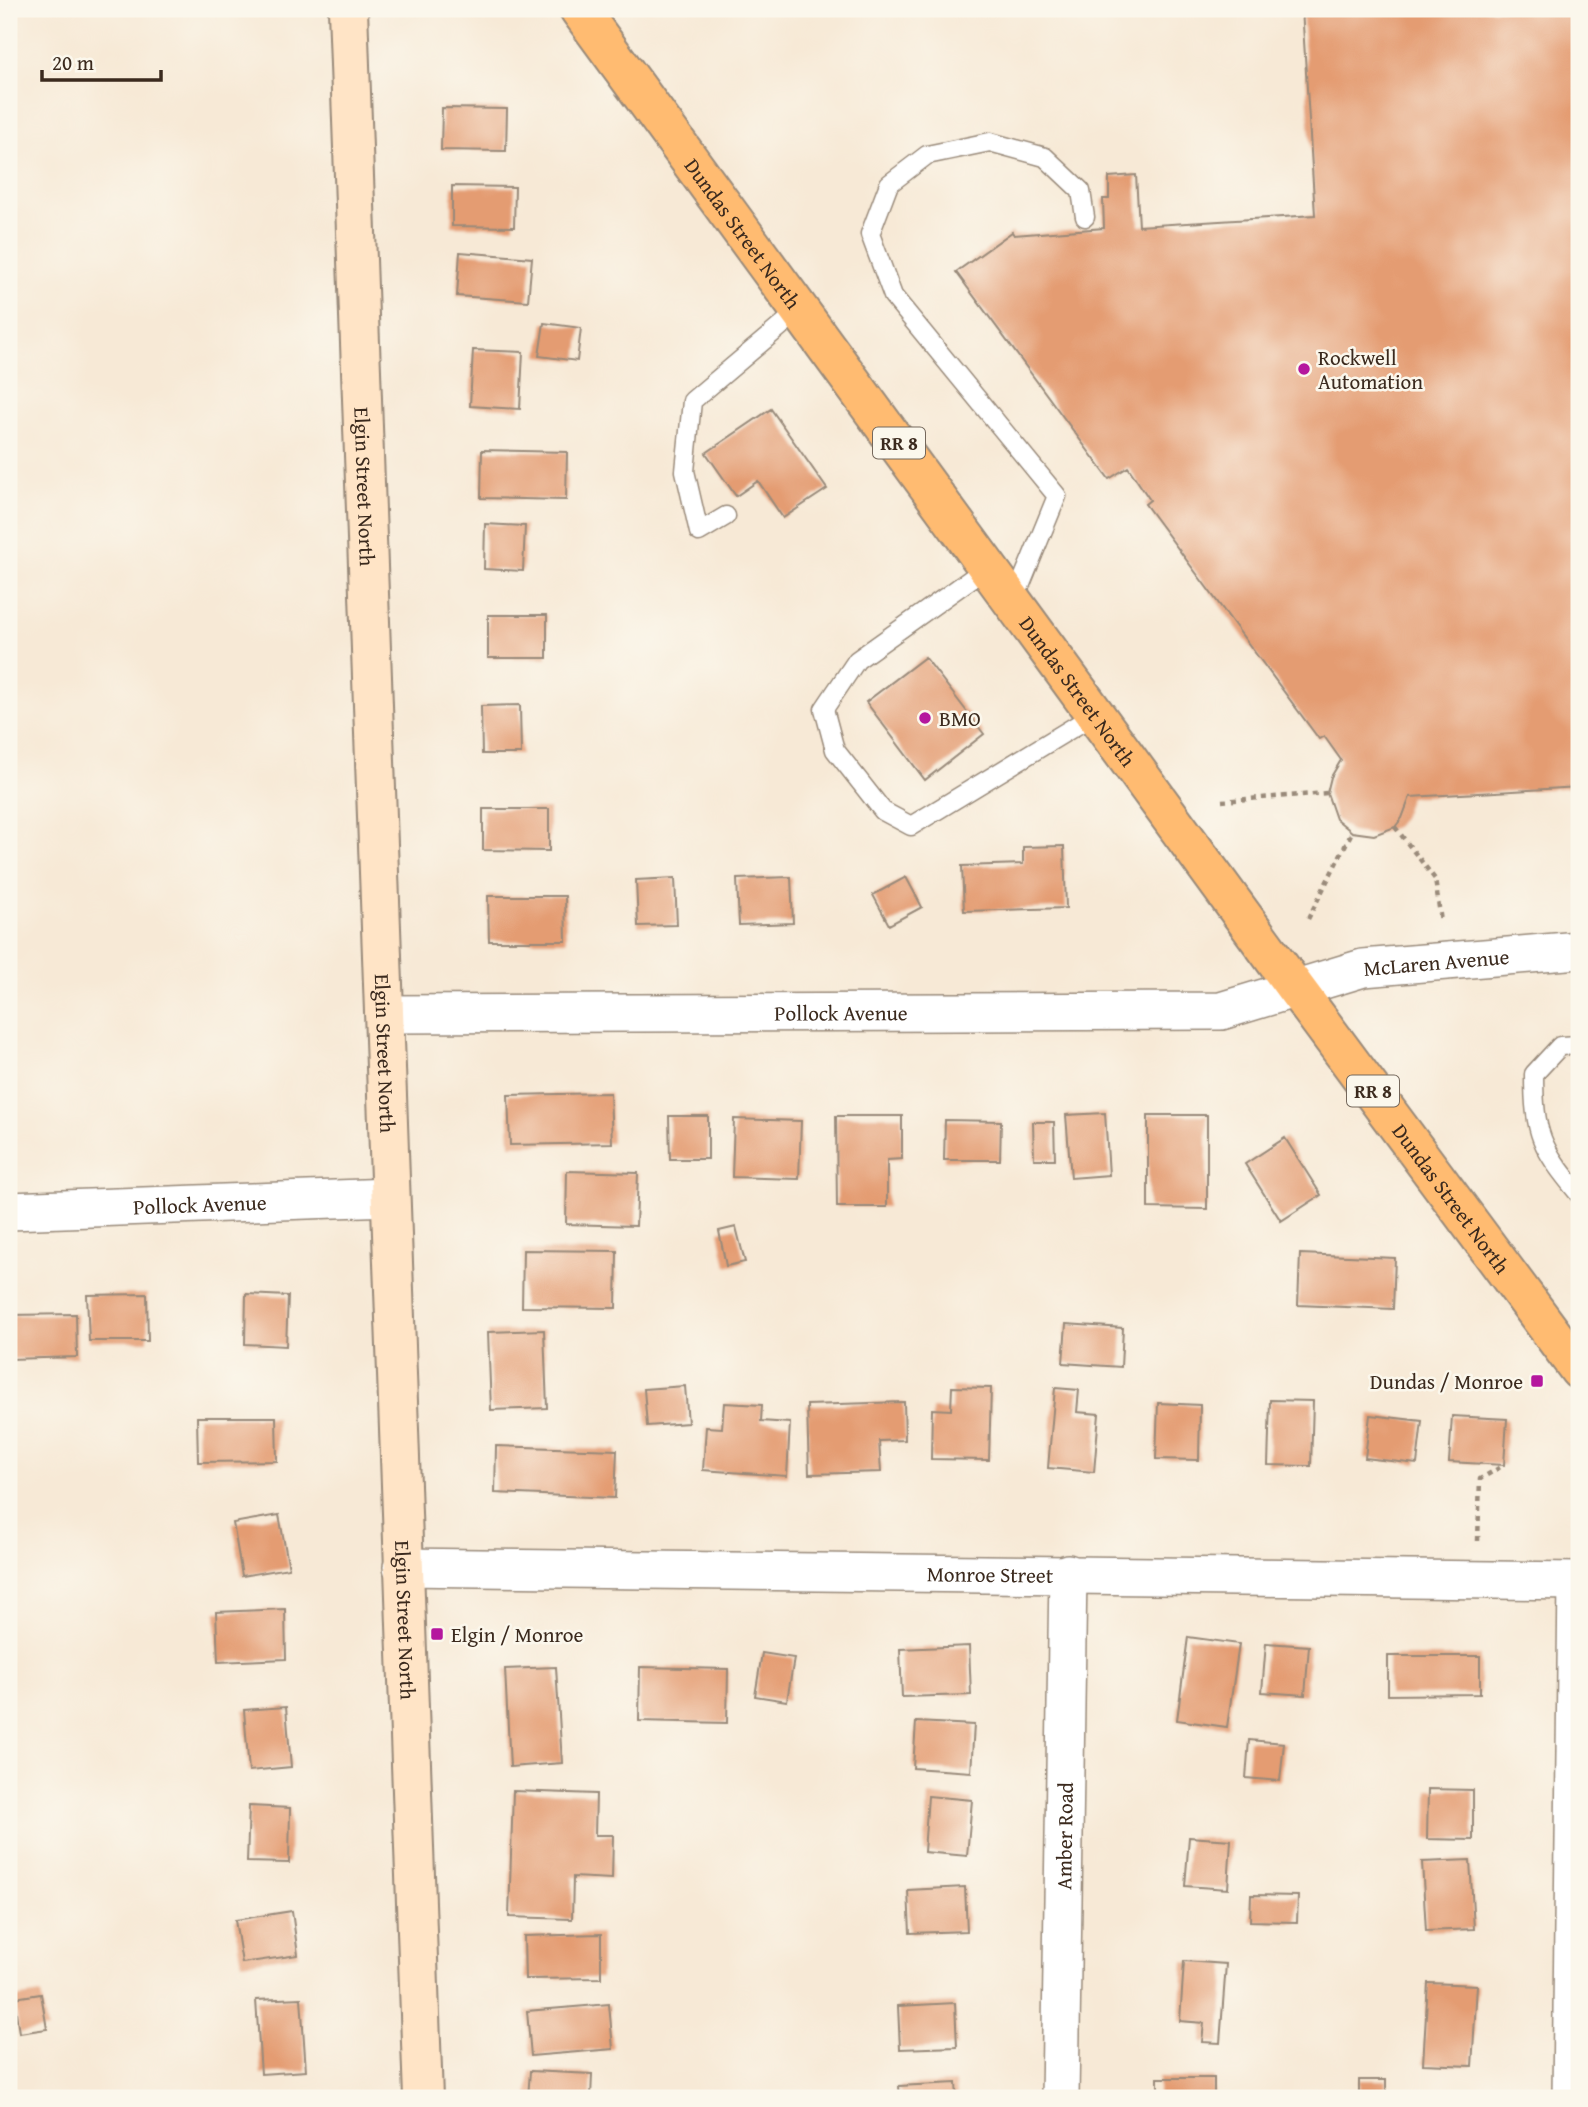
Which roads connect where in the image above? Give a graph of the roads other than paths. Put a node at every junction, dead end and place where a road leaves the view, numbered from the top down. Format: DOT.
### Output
graph roads {
  1 [pos="348,9"];
  2 [pos="579,9"];
  3 [pos="1085,217"];
  4 [pos="801,309"];
  5 [pos="726,516"];
  6 [pos="989,566"];
  7 [pos="1014,601"];
  8 [pos="1097,713"];
  9 [pos="1579,950"];
  10 [pos="1296,989"];
  11 [pos="384,1014"];
  12 [pos="1579,1045"];
  13 [pos="1579,1194"];
  14 [pos="390,1197"];
  15 [pos="9,1211"];
  16 [pos="1579,1370"];
  17 [pos="402,1567"];
  18 [pos="1068,1573"];
  19 [pos="1578,1581"];
  20 [pos="423,2098"];
  21 [pos="1060,2098"];
  22 [pos="1571,2098"];
  1 -- 11 [label="street, Elgin Street North"];
  2 -- 4 [label="main road, Dundas Street North / RR 8"];
  3 -- 7 [label="lane"];
  4 -- 5 [label="lane"];
  4 -- 6 [label="main road, Dundas Street North / RR 8"];
  6 -- 7 [label="main road, Dundas Street North / RR 8"];
  6 -- 8 [label="lane"];
  7 -- 8 [label="main road, Dundas Street North / RR 8"];
  8 -- 10 [label="main road, Dundas Street North / RR 8"];
  9 -- 10 [label="street, McLaren Avenue"];
  10 -- 11 [label="street, Pollock Avenue"];
  10 -- 16 [label="main road, Dundas Street North / RR 8"];
  11 -- 14 [label="street, Elgin Street North"];
  12 -- 13 [label="lane"];
  14 -- 15 [label="street, Pollock Avenue"];
  14 -- 17 [label="street, Elgin Street North"];
  17 -- 18 [label="street, Monroe Street"];
  17 -- 20 [label="street, Elgin Street North"];
  18 -- 19 [label="street, Monroe Street"];
  18 -- 21 [label="street, Amber Road"];
  19 -- 22 [label="street"];
}
